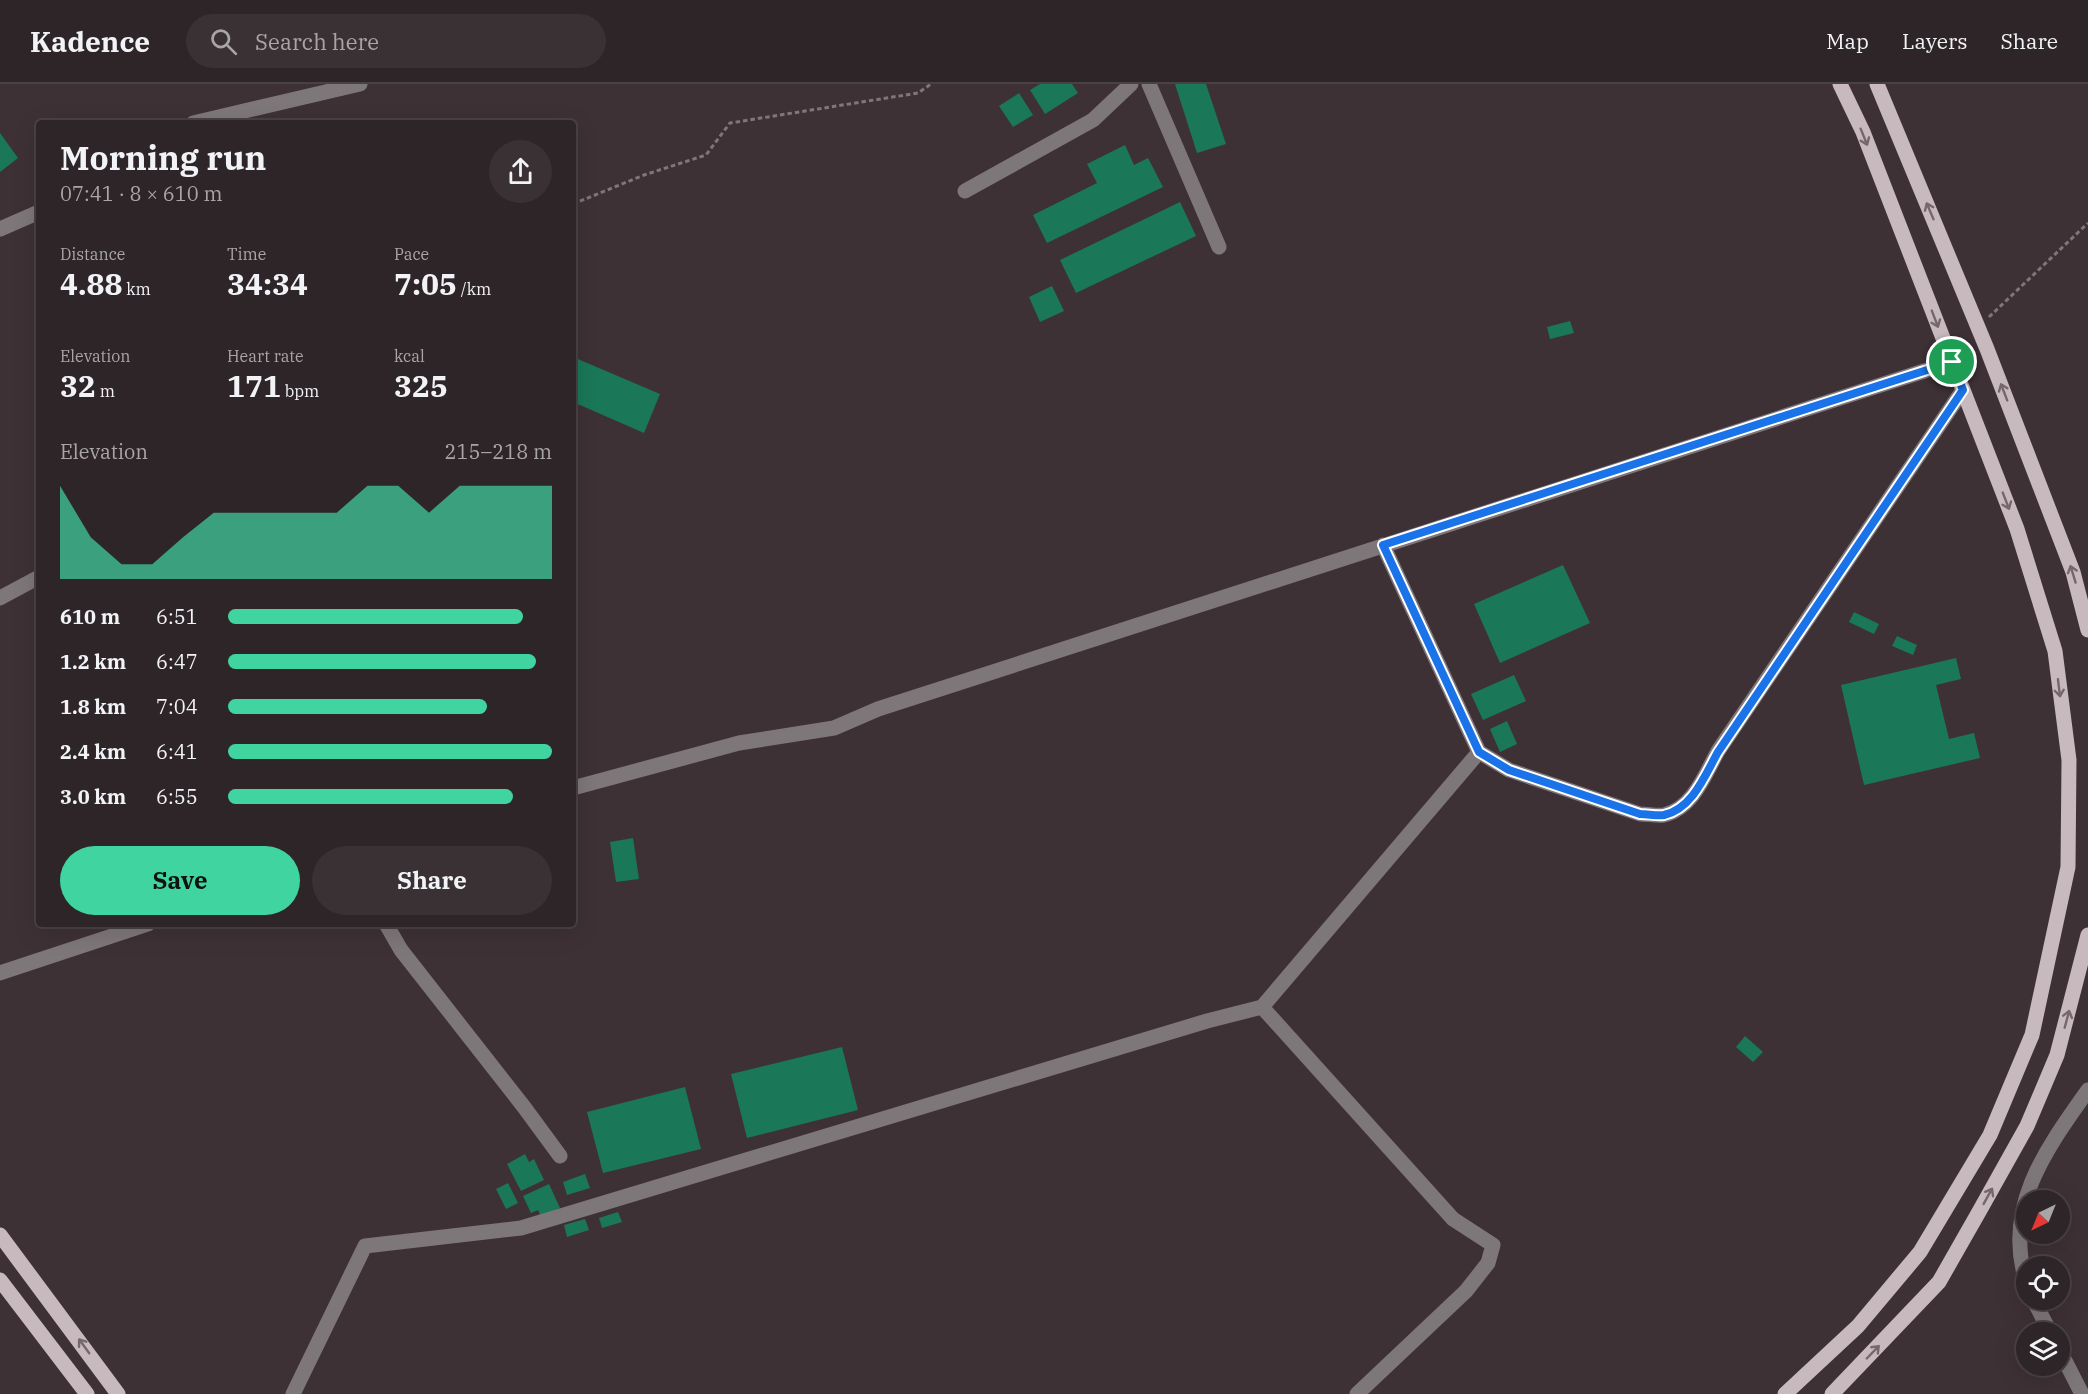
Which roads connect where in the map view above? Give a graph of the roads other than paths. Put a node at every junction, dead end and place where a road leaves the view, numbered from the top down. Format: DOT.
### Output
graph roads {
  1 [pos="360,84"];
  2 [pos="1131,84"];
  3 [pos="1149,84"];
  4 [pos="1840,84"];
  5 [pos="1877,84"];
  6 [pos="206,120"];
  7 [pos="965,190"];
  8 [pos="36,213"];
  9 [pos="0,229"];
  10 [pos="1219,247"];
  11 [pos="1952,362"];
  12 [pos="1963,390"];
  13 [pos="1383,545"];
  14 [pos="36,579"];
  15 [pos="0,598"];
  16 [pos="2088,630"];
  17 [pos="1479,752"];
  18 [pos="576,787"];
  19 [pos="139,927"];
  20 [pos="388,927"];
  21 [pos="2088,936"];
  22 [pos="0,973"];
  23 [pos="1262,1007"];
  24 [pos="2088,1090"];
  25 [pos="560,1156"];
  26 [pos="0,1234"];
  27 [pos="2020,1256"];
  28 [pos="0,1280"];
  29 [pos="2070,1371"];
  30 [pos="87,1394"];
  31 [pos="118,1394"];
  32 [pos="292,1394"];
  33 [pos="1357,1394"];
  34 [pos="1785,1394"];
  35 [pos="1832,1394"];
  36 [pos="2082,1394"];
  1 -- 6 [label="street"];
  2 -- 7 [label="street"];
  3 -- 10 [label="street"];
  4 -- 11 [label="main road, one-way"];
  16 -- 5 [label="main road, one-way"];
  8 -- 9 [label="street"];
  11 -- 12 [label="main road"];
  11 -- 13 [label="street"];
  12 -- 17 [label="street"];
  12 -- 34 [label="main road, one-way"];
  13 -- 17 [label="street"];
  13 -- 18 [label="street"];
  14 -- 15 [label="street"];
  17 -- 23 [label="street"];
  19 -- 22 [label="street"];
  20 -- 25 [label="street"];
  35 -- 21 [label="main road, one-way"];
  23 -- 32 [label="street"];
  23 -- 33 [label="street"];
  24 -- 27 [label="street"];
  31 -- 26 [label="main road, one-way"];
  28 -- 30 [label="main road"];
  29 -- 36 [label="street"];
}
